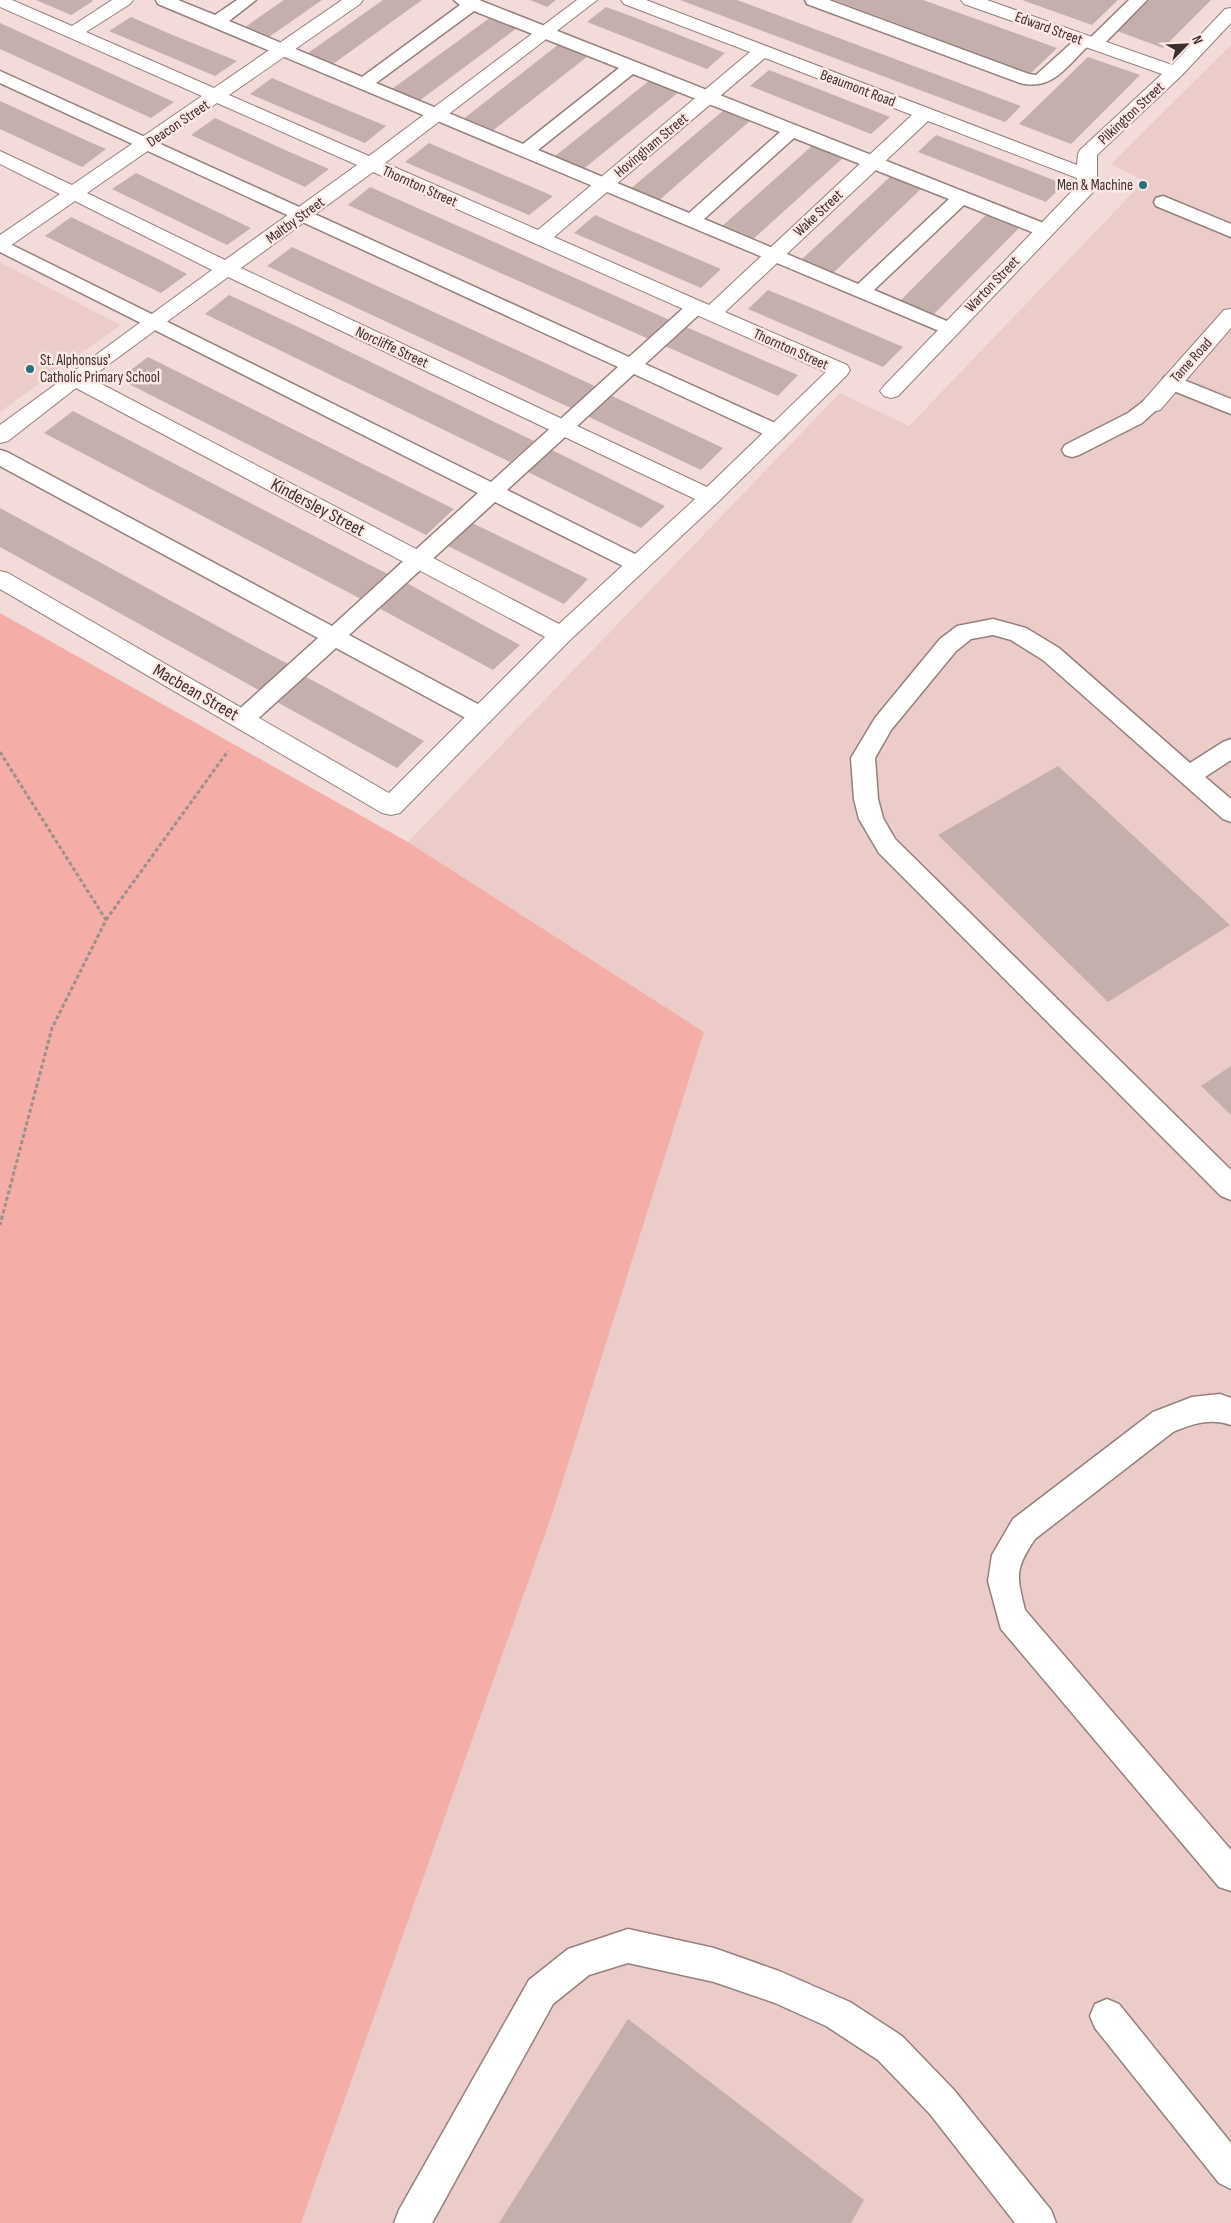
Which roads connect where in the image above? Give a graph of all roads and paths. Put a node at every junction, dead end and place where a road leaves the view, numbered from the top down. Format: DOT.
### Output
graph roads {
  1 [pos="124,0"];
  2 [pos="164,0"];
  3 [pos="248,0"];
  4 [pos="354,0"];
  5 [pos="588,0"];
  6 [pos="630,0"];
  7 [pos="813,0"];
  8 [pos="970,0"];
  9 [pos="1139,0"];
  10 [pos="0,1"];
  11 [pos="468,2"];
  12 [pos="1231,13"];
  13 [pos="216,22"];
  14 [pos="545,32"];
  15 [pos="73,33"];
  16 [pos="1089,42"];
  17 [pos="283,50"];
  18 [pos="762,51"];
  19 [pos="631,67"];
  20 [pos="1175,72"];
  21 [pos="0,76"];
  22 [pos="363,84"];
  23 [pos="217,96"];
  24 [pos="707,97"];
  25 [pos="926,113"];
  26 [pos="436,114"];
  27 [pos="791,131"];
  28 [pos="147,144"];
  29 [pos="525,151"];
  30 [pos="0,157"];
  31 [pos="873,163"];
  32 [pos="371,164"];
  33 [pos="1086,175"];
  34 [pos="604,184"];
  35 [pos="75,194"];
  36 [pos="961,198"];
  37 [pos="1164,202"];
  38 [pos="300,215"];
  39 [pos="691,221"];
  40 [pos="1044,230"];
  41 [pos="1231,231"];
  42 [pos="540,238"];
  43 [pos="0,245"];
  44 [pos="773,256"];
  45 [pos="227,269"];
  46 [pos="861,292"];
  47 [pos="704,310"];
  48 [pos="1231,315"];
  49 [pos="152,323"];
  50 [pos="949,329"];
  51 [pos="632,366"];
  52 [pos="75,379"];
  53 [pos="1171,382"];
  54 [pos="892,391"];
  55 [pos="1152,405"];
  56 [pos="1231,407"];
  57 [pos="563,427"];
  58 [pos="777,432"];
  59 [pos="0,436"];
  60 [pos="1072,450"];
  61 [pos="0,457"];
  62 [pos="492,492"];
  63 [pos="710,497"];
  64 [pos="419,560"];
  65 [pos="638,564"];
  66 [pos="0,579"];
  67 [pos="561,635"];
  68 [pos="334,637"];
  69 [pos="481,716"];
  70 [pos="246,721"];
  71 [pos="1231,748"];
  72 [pos="0,752"];
  73 [pos="1189,776"];
  74 [pos="1231,813"];
  75 [pos="106,920"];
  76 [pos="1231,1188"];
  77 [pos="0,1225"];
  78 [pos="1231,1412"];
  79 [pos="1231,1874"];
  80 [pos="1107,2016"];
  81 [pos="1231,2171"];
  82 [pos="412,2223"];
  83 [pos="1038,2223"];
  1 -- 15 [label="street"];
  2 -- 13 [label="lane"];
  3 -- 13 [label="lane"];
  4 -- 17 [label="street, Deacon Street"];
  5 -- 14 [label="street, Maltby Street"];
  6 -- 18 [label="street, Beaumont Road"];
  7 -- 16 [label="lane"];
  8 -- 16 [label="street, Edward Street"];
  9 -- 16 [label="lane"];
  10 -- 15 [label="street, Thornton Street"];
  11 -- 14 [label="lane"];
  11 -- 22 [label="lane"];
  12 -- 20 [label="street, Pilkington Street"];
  13 -- 17 [label="lane"];
  14 -- 19 [label="lane"];
  14 -- 26 [label="street, Maltby Street"];
  15 -- 23 [label="street, Thornton Street"];
  16 -- 20 [label="street, Edward Street"];
  17 -- 22 [label="lane"];
  17 -- 23 [label="street, Deacon Street"];
  18 -- 24 [label="street, Hovingham Street"];
  18 -- 25 [label="street, Beaumont Road"];
  19 -- 24 [label="lane"];
  19 -- 29 [label="lane"];
  20 -- 33 [label="street, Pilkington Street"];
  21 -- 28 [label="lane"];
  22 -- 26 [label="lane"];
  23 -- 28 [label="street, Deacon Street"];
  23 -- 32 [label="street, Thornton Street"];
  24 -- 27 [label="lane"];
  24 -- 34 [label="street, Hovingham Street"];
  25 -- 31 [label="street, Wake Street"];
  25 -- 33 [label="street, Beaumont Road"];
  26 -- 29 [label="lane"];
  26 -- 32 [label="street, Maltby Street"];
  27 -- 31 [label="lane"];
  27 -- 39 [label="lane"];
  28 -- 35 [label="street, Deacon Street"];
  28 -- 38 [label="lane"];
  29 -- 34 [label="lane"];
  30 -- 35 [label="street, Norcliffe Street"];
  31 -- 36 [label="lane"];
  31 -- 44 [label="street, Wake Street"];
  32 -- 38 [label="street, Maltby Street"];
  32 -- 42 [label="street, Thornton Street"];
  33 -- 40 [label="street, Warton Street"];
  34 -- 39 [label="lane"];
  34 -- 42 [label="street, Hovingham Street"];
  35 -- 43 [label="street, Deacon Street"];
  35 -- 45 [label="street, Norcliffe Street"];
  36 -- 40 [label="lane"];
  36 -- 46 [label="lane"];
  37 -- 41 [label="lane"];
  38 -- 45 [label="street, Maltby Street"];
  38 -- 51 [label="lane"];
  39 -- 44 [label="lane"];
  40 -- 50 [label="street, Warton Street"];
  42 -- 47 [label="street, Thornton Street"];
  43 -- 49 [label="lane"];
  44 -- 46 [label="lane"];
  44 -- 47 [label="street, Wake Street"];
  45 -- 49 [label="street, Maltby Street"];
  45 -- 57 [label="street, Norcliffe Street"];
  46 -- 50 [label="lane"];
  47 -- 51 [label="lane"];
  47 -- 58 [label="street, Thornton Street"];
  48 -- 53 [label="street, Tame Road"];
  49 -- 52 [label="street, Maltby Street"];
  49 -- 62 [label="lane"];
  50 -- 54 [label="street, Warton Street"];
  51 -- 57 [label="lane"];
  51 -- 58 [label="lane"];
  52 -- 59 [label="street, Maltby Street"];
  52 -- 64 [label="street, Kindersley Street"];
  53 -- 55 [label="street, Tame Road"];
  53 -- 56 [label="lane"];
  55 -- 60 [label="lane"];
  57 -- 62 [label="lane"];
  57 -- 63 [label="street, Norcliffe Street"];
  58 -- 63 [label="street"];
  61 -- 68 [label="lane"];
  62 -- 64 [label="lane"];
  62 -- 65 [label="lane"];
  63 -- 65 [label="street"];
  64 -- 67 [label="street, Kindersley Street"];
  64 -- 68 [label="lane"];
  65 -- 67 [label="street"];
  66 -- 70 [label="street, Macbean Street"];
  67 -- 69 [label="street"];
  68 -- 69 [label="lane"];
  68 -- 70 [label="lane"];
  69 -- 70 [label="street, Macbean Street"];
  70 -- 75 [label="path"];
  71 -- 73 [label="lane"];
  72 -- 75 [label="path"];
  73 -- 74 [label="lane"];
  73 -- 76 [label="lane"];
  75 -- 77 [label="path"];
  78 -- 79 [label="lane"];
  80 -- 81 [label="lane"];
  82 -- 83 [label="lane"];
}
